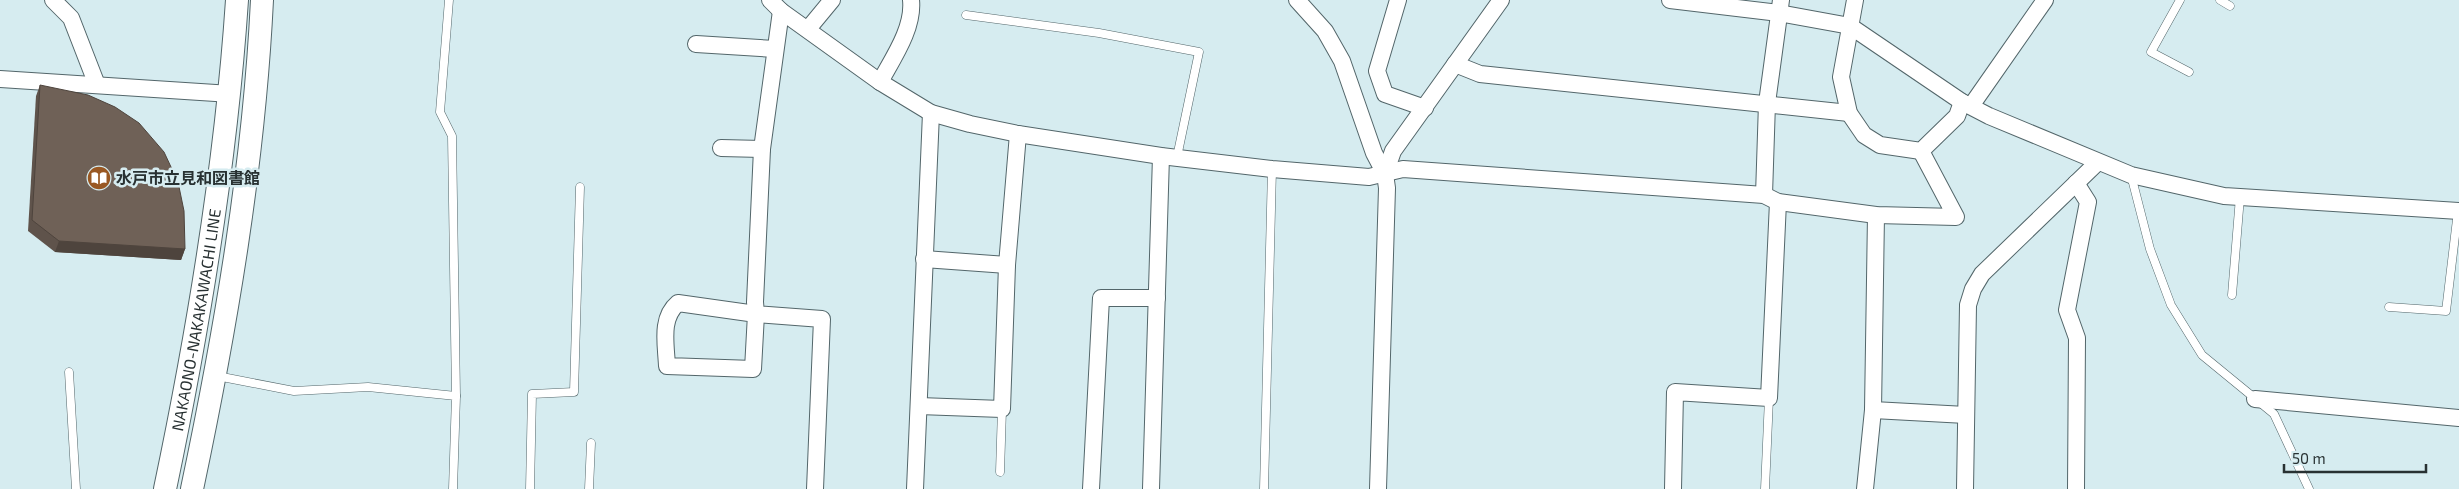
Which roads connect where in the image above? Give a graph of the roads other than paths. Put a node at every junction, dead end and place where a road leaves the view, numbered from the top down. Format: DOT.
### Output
graph roads {
  1 [pos="53,0"];
  2 [pos="237,0"];
  3 [pos="262,0"];
  4 [pos="449,0"];
  5 [pos="832,0"];
  6 [pos="911,0"];
  7 [pos="1297,0"];
  8 [pos="1398,0"];
  9 [pos="1501,0"];
  10 [pos="1670,0"];
  11 [pos="1855,0"];
  12 [pos="2045,0"];
  13 [pos="2180,0"];
  14 [pos="2220,0"];
  15 [pos="776,5"];
  16 [pos="1780,6"];
  17 [pos="2230,6"];
  18 [pos="966,15"];
  19 [pos="1850,26"];
  20 [pos="808,28"];
  21 [pos="696,44"];
  22 [pos="775,49"];
  23 [pos="1455,64"];
  24 [pos="2190,72"];
  25 [pos="0,79"];
  26 [pos="880,82"];
  27 [pos="97,85"];
  28 [pos="231,94"];
  29 [pos="1768,103"];
  30 [pos="1966,104"];
  31 [pos="1425,108"];
  32 [pos="931,113"];
  33 [pos="1849,114"];
  34 [pos="1018,134"];
  35 [pos="721,148"];
  36 [pos="762,149"];
  37 [pos="1921,151"];
  38 [pos="1169,156"];
  39 [pos="2098,162"];
  40 [pos="1272,169"];
  41 [pos="1384,174"];
  42 [pos="2131,175"];
  43 [pos="2076,183"];
  44 [pos="580,187"];
  45 [pos="2240,196"];
  46 [pos="1771,198"];
  47 [pos="2458,211"];
  48 [pos="1876,215"];
  49 [pos="924,259"];
  50 [pos="1007,265"];
  51 [pos="2232,295"];
  52 [pos="1157,298"];
  53 [pos="2388,307"];
  54 [pos="756,314"];
  55 [pos="69,372"];
  56 [pos="216,376"];
  57 [pos="456,396"];
  58 [pos="1769,398"];
  59 [pos="2255,399"];
  60 [pos="919,406"];
  61 [pos="1002,409"];
  62 [pos="1873,410"];
  63 [pos="1966,415"];
  64 [pos="2459,418"];
  65 [pos="591,443"];
  66 [pos="1000,472"];
  67 [pos="76,489"];
  68 [pos="165,489"];
  69 [pos="192,489"];
  70 [pos="453,489"];
  71 [pos="530,489"];
  72 [pos="589,489"];
  73 [pos="815,489"];
  74 [pos="916,489"];
  75 [pos="1091,489"];
  76 [pos="1151,489"];
  77 [pos="1264,489"];
  78 [pos="1378,489"];
  79 [pos="1672,489"];
  80 [pos="1765,489"];
  81 [pos="1865,489"];
  82 [pos="1965,489"];
  83 [pos="2076,489"];
  84 [pos="2309,489"];
  1 -- 27 [label="street"];
  2 -- 28 [label="street, NAKAONO-NAKAKAWACHI LINE"];
  3 -- 56 [label="street, NAKAONO-NAKAKAWACHI LINE"];
  4 -- 57 [label="lane"];
  5 -- 20 [label="street"];
  6 -- 26 [label="street"];
  7 -- 41 [label="street"];
  8 -- 31 [label="street"];
  9 -- 23 [label="street"];
  10 -- 16 [label="street"];
  11 -- 19 [label="street"];
  12 -- 30 [label="street"];
  13 -- 24 [label="lane"];
  14 -- 17 [label="lane"];
  15 -- 20 [label="street"];
  15 -- 22 [label="street"];
  16 -- 19 [label="street"];
  16 -- 29 [label="street"];
  18 -- 38 [label="lane"];
  19 -- 30 [label="street"];
  19 -- 33 [label="street"];
  20 -- 26 [label="street"];
  21 -- 22 [label="street"];
  22 -- 36 [label="street"];
  23 -- 29 [label="street"];
  23 -- 31 [label="street"];
  25 -- 27 [label="street"];
  26 -- 32 [label="street"];
  27 -- 28 [label="street"];
  28 -- 68 [label="street, NAKAONO-NAKAKAWACHI LINE"];
  29 -- 33 [label="street"];
  29 -- 46 [label="street"];
  30 -- 37 [label="street"];
  30 -- 39 [label="street"];
  31 -- 41 [label="street"];
  32 -- 34 [label="street"];
  32 -- 49 [label="street"];
  33 -- 37 [label="street"];
  34 -- 38 [label="street"];
  34 -- 50 [label="street"];
  35 -- 36 [label="street"];
  36 -- 54 [label="street"];
  37 -- 48 [label="street"];
  38 -- 40 [label="street"];
  38 -- 52 [label="street"];
  39 -- 42 [label="street"];
  39 -- 43 [label="street"];
  40 -- 41 [label="street"];
  40 -- 77 [label="lane"];
  41 -- 46 [label="street"];
  41 -- 78 [label="street"];
  42 -- 45 [label="street"];
  42 -- 59 [label="lane"];
  43 -- 63 [label="street"];
  43 -- 83 [label="street"];
  44 -- 71 [label="lane"];
  45 -- 47 [label="street"];
  45 -- 51 [label="lane"];
  46 -- 48 [label="street"];
  46 -- 58 [label="street"];
  47 -- 53 [label="lane"];
  48 -- 62 [label="street"];
  49 -- 50 [label="street"];
  49 -- 60 [label="street"];
  50 -- 61 [label="street"];
  52 -- 75 [label="street"];
  52 -- 76 [label="street"];
  54 -- 54 [label="street"];
  54 -- 73 [label="street"];
  55 -- 67 [label="lane"];
  56 -- 57 [label="lane"];
  56 -- 69 [label="street, NAKAONO-NAKAKAWACHI LINE"];
  57 -- 70 [label="lane"];
  58 -- 79 [label="street"];
  58 -- 80 [label="lane"];
  59 -- 64 [label="street"];
  59 -- 84 [label="lane"];
  60 -- 61 [label="street"];
  60 -- 74 [label="street"];
  61 -- 66 [label="lane"];
  62 -- 63 [label="street"];
  62 -- 81 [label="street"];
  63 -- 82 [label="street"];
  65 -- 72 [label="lane"];
}
